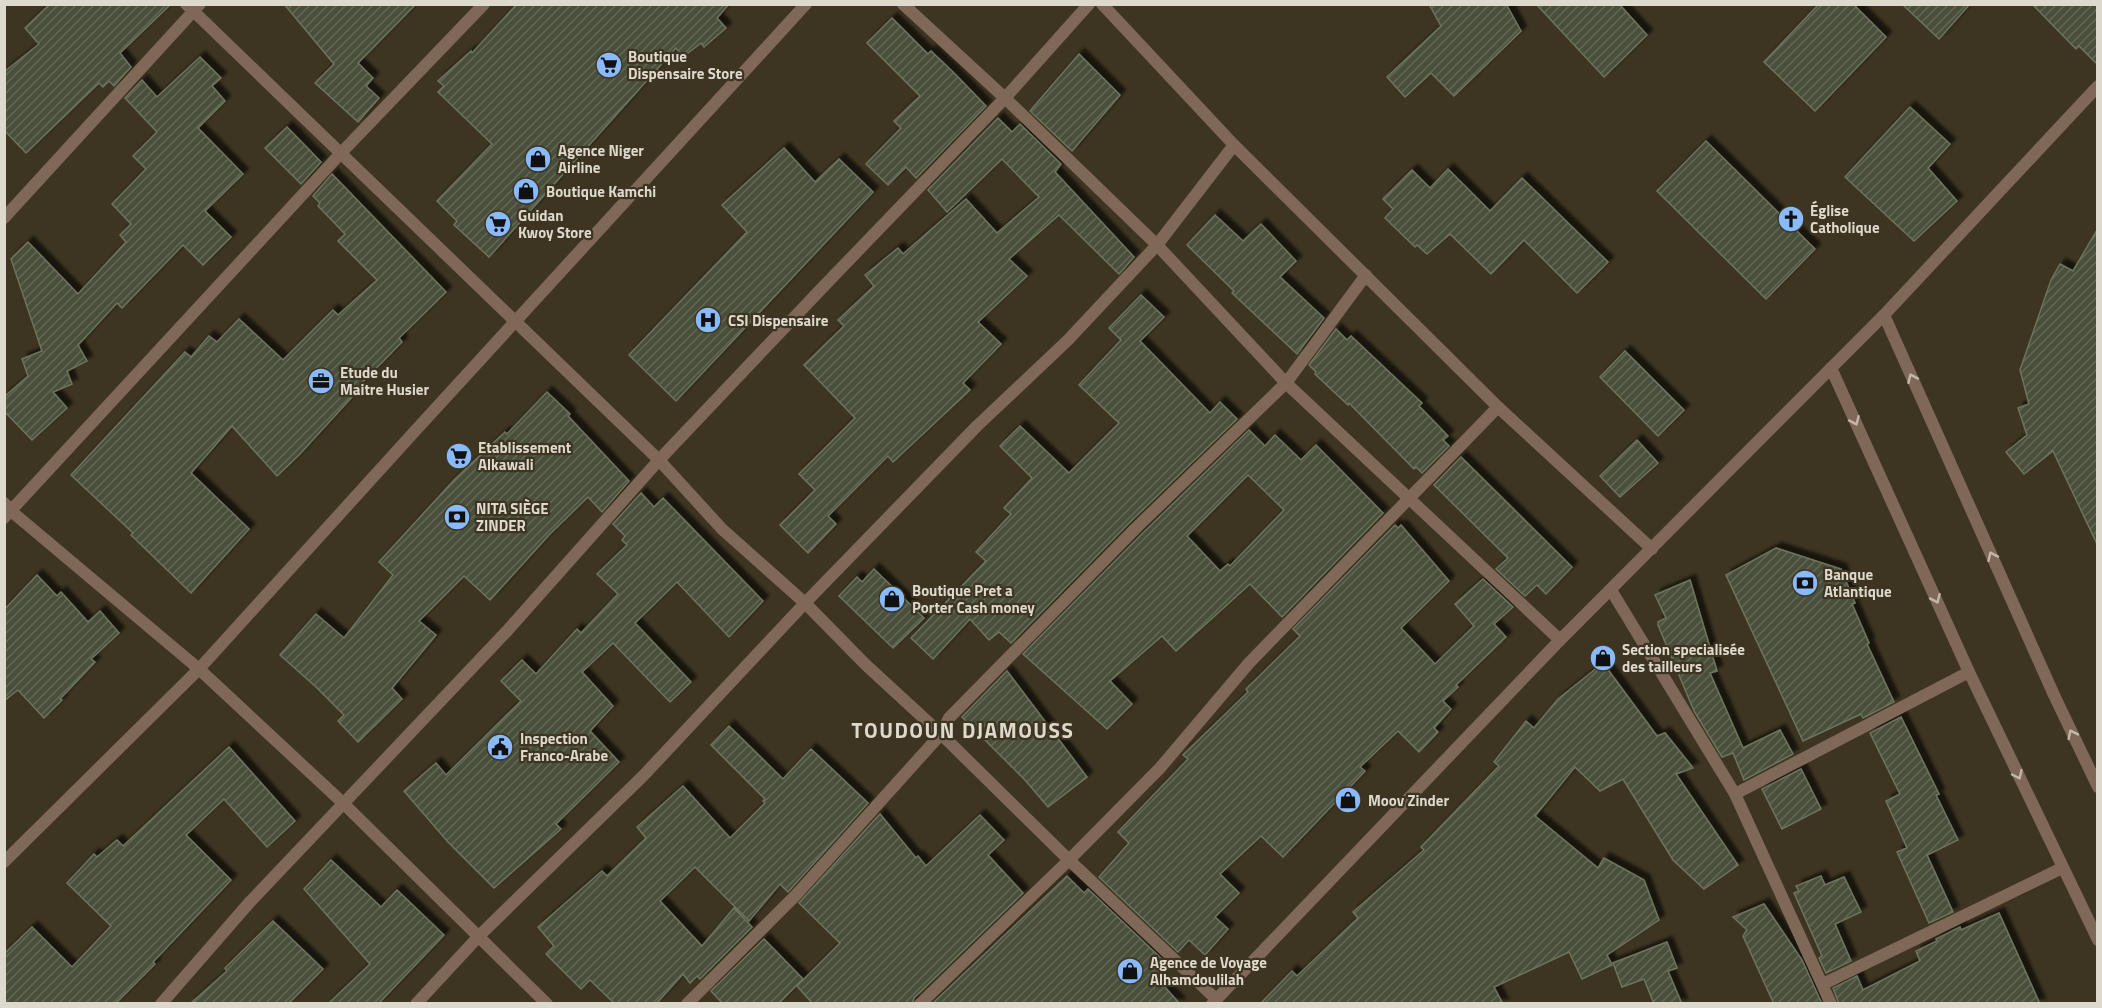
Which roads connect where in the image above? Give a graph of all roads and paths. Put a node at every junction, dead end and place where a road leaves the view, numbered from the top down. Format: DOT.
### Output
graph roads {
  1 [pos="484,4"];
  2 [pos="806,4"];
  3 [pos="903,4"];
  4 [pos="1089,4"];
  5 [pos="1102,4"];
  6 [pos="193,7"];
  7 [pos="2097,86"];
  8 [pos="1005,98"];
  9 [pos="1234,145"];
  10 [pos="341,153"];
  11 [pos="4,218"];
  12 [pos="1157,244"];
  13 [pos="1366,275"];
  14 [pos="1884,315"];
  15 [pos="516,321"];
  16 [pos="1831,368"];
  17 [pos="1286,383"];
  18 [pos="1498,407"];
  19 [pos="659,460"];
  20 [pos="1409,499"];
  21 [pos="7,511"];
  22 [pos="1652,549"];
  23 [pos="1611,590"];
  24 [pos="805,603"];
  25 [pos="1560,640"];
  26 [pos="199,669"];
  27 [pos="1969,672"];
  28 [pos="941,734"];
  29 [pos="2097,787"];
  30 [pos="1735,794"];
  31 [pos="343,803"];
  32 [pos="1069,860"];
  33 [pos="4,862"];
  34 [pos="2062,868"];
  35 [pos="479,936"];
  36 [pos="2097,940"];
  37 [pos="1823,984"];
  38 [pos="1214,1001"];
  39 [pos="161,1004"];
  40 [pos="416,1004"];
  41 [pos="547,1004"];
  42 [pos="687,1004"];
  43 [pos="921,1004"];
  44 [pos="1832,1004"];
  1 -- 10 [label="street"];
  2 -- 15 [label="street"];
  3 -- 8 [label="street"];
  4 -- 8 [label="street"];
  5 -- 9 [label="street"];
  6 -- 10 [label="street"];
  6 -- 11 [label="street"];
  7 -- 14 [label="street"];
  8 -- 12 [label="street"];
  8 -- 19 [label="street"];
  9 -- 12 [label="street"];
  9 -- 13 [label="street"];
  10 -- 15 [label="street"];
  10 -- 21 [label="street"];
  12 -- 17 [label="street"];
  12 -- 24 [label="street"];
  13 -- 17 [label="street"];
  13 -- 18 [label="street"];
  14 -- 16 [label="street"];
  29 -- 14 [label="street, one-way"];
  15 -- 19 [label="street"];
  15 -- 26 [label="street"];
  16 -- 22 [label="street"];
  16 -- 27 [label="street, one-way"];
  17 -- 20 [label="street"];
  17 -- 28 [label="street"];
  18 -- 20 [label="street"];
  18 -- 22 [label="street"];
  19 -- 24 [label="street"];
  19 -- 31 [label="street"];
  20 -- 25 [label="street"];
  20 -- 32 [label="street"];
  21 -- 26 [label="street"];
  22 -- 23 [label="street"];
  23 -- 25 [label="street"];
  23 -- 30 [label="street"];
  24 -- 28 [label="street"];
  24 -- 35 [label="street"];
  25 -- 38 [label="street"];
  26 -- 31 [label="street"];
  26 -- 33 [label="street"];
  27 -- 30 [label="street"];
  27 -- 34 [label="street, one-way"];
  28 -- 32 [label="street"];
  28 -- 42 [label="street"];
  30 -- 37 [label="street"];
  31 -- 35 [label="street"];
  31 -- 39 [label="street"];
  32 -- 38 [label="street"];
  32 -- 43 [label="street"];
  34 -- 36 [label="street"];
  34 -- 37 [label="street"];
  35 -- 40 [label="street"];
  35 -- 41 [label="street"];
  37 -- 44 [label="street"];
}
